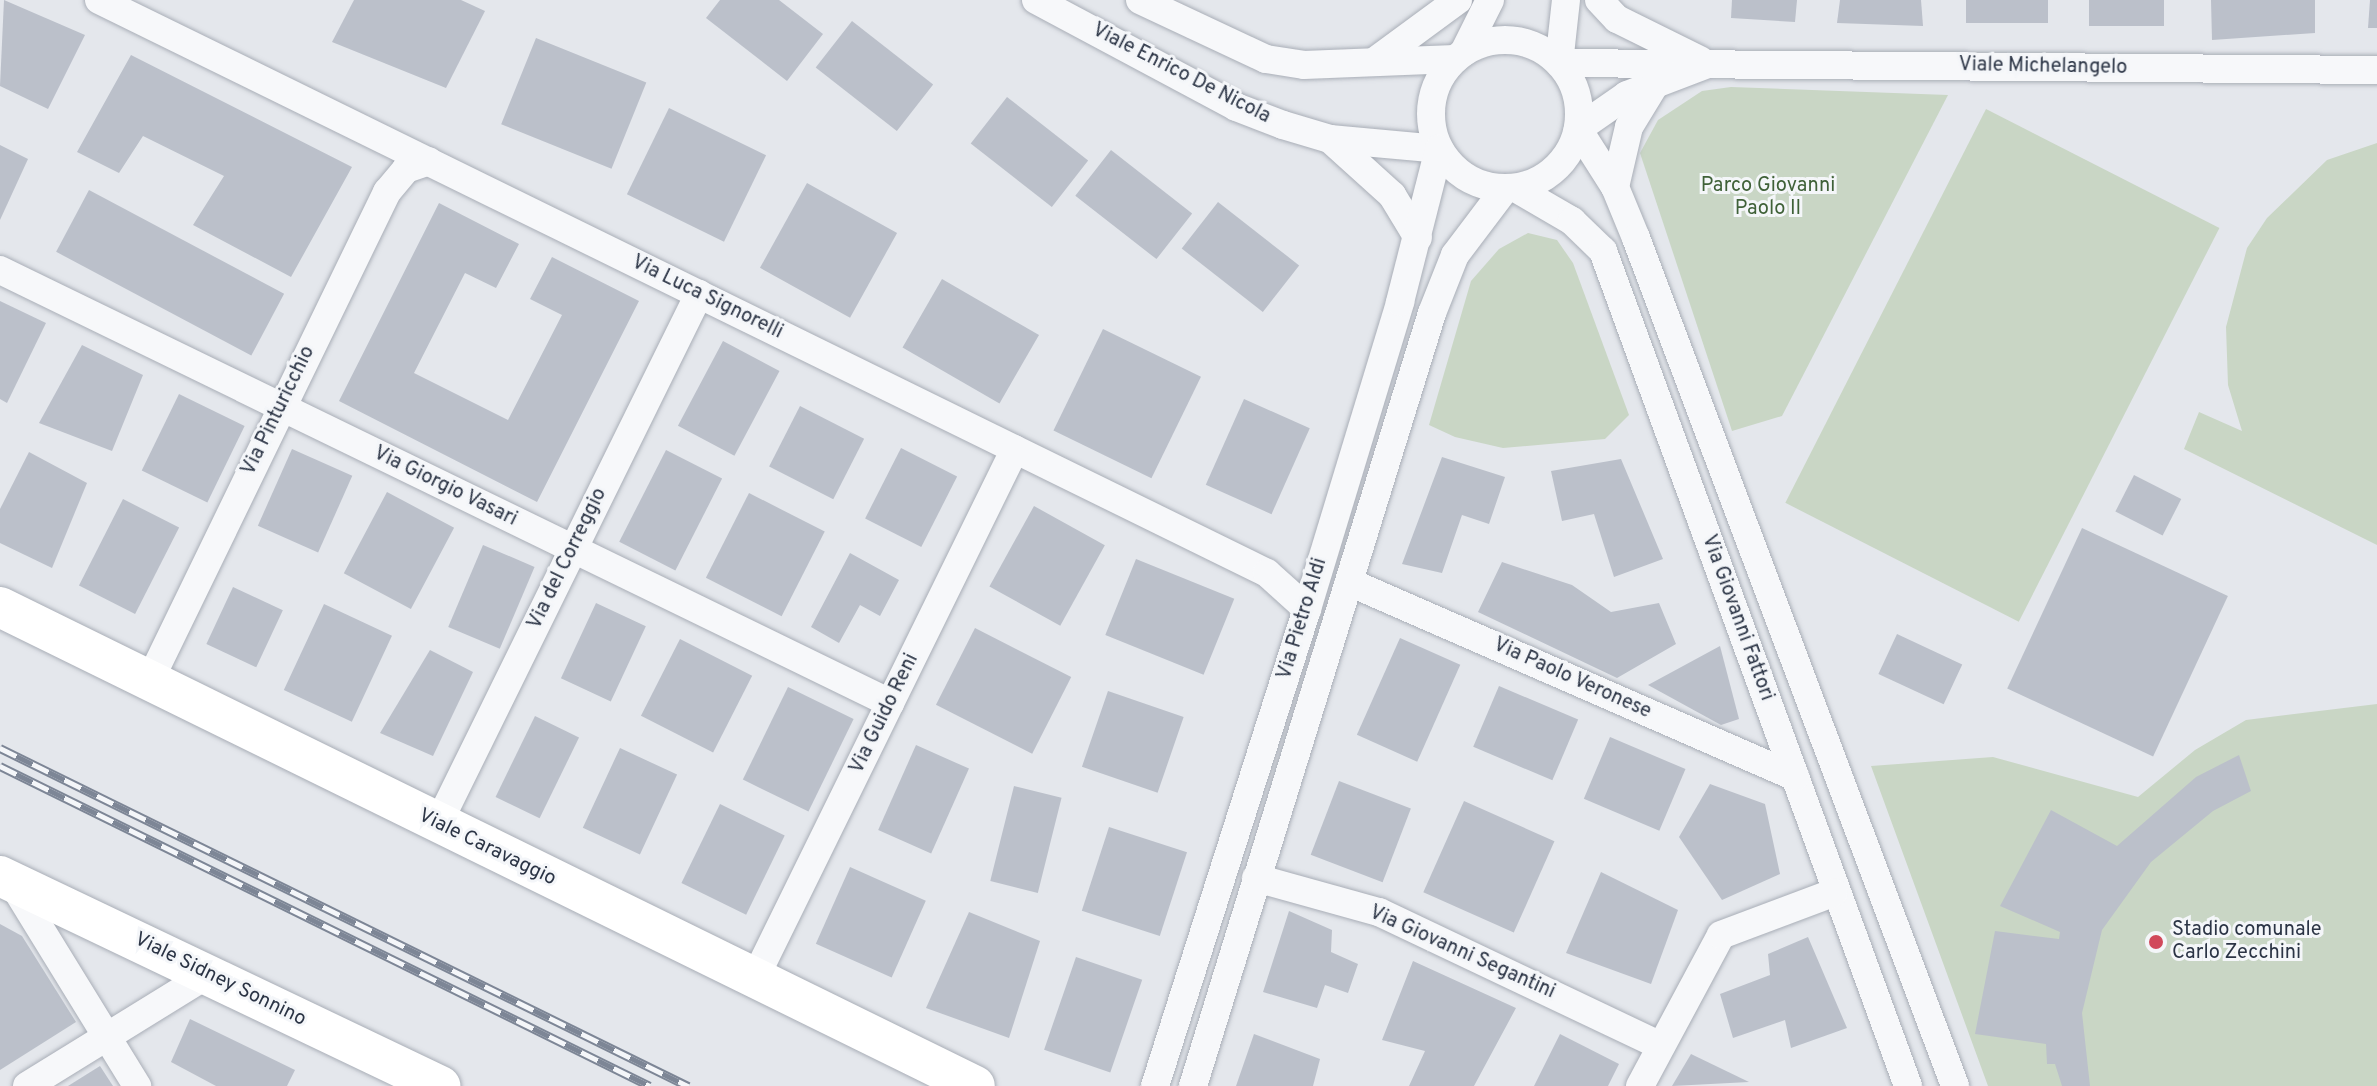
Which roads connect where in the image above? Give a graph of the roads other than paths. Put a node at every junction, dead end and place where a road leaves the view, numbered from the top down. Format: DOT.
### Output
graph roads {
  1 [pos="99,0"];
  2 [pos="1036,0"];
  3 [pos="1140,0"];
  4 [pos="1458,0"];
  5 [pos="1490,0"];
  6 [pos="1566,0"];
  7 [pos="1599,0"];
  8 [pos="1460,56"];
  9 [pos="1375,61"];
  10 [pos="1559,63"];
  11 [pos="1708,64"];
  12 [pos="2377,70"];
  13 [pos="1657,81"];
  14 [pos="1578,129"];
  15 [pos="1330,139"];
  16 [pos="1439,149"];
  17 [pos="429,161"];
  18 [pos="1615,187"];
  19 [pos="1511,189"];
  20 [pos="1418,238"];
  21 [pos="0,270"];
  22 [pos="699,294"];
  23 [pos="280,407"];
  24 [pos="1015,449"];
  25 [pos="573,549"];
  26 [pos="1349,582"];
  27 [pos="0,607"];
  28 [pos="1307,609"];
  29 [pos="150,680"];
  30 [pos="890,703"];
  31 [pos="1795,777"];
  32 [pos="438,824"];
  33 [pos="5,878"];
  34 [pos="1256,878"];
  35 [pos="1833,893"];
  36 [pos="208,974"];
  37 [pos="755,978"];
  38 [pos="106,1037"];
  39 [pos="1661,1046"];
  40 [pos="27,1086"];
  41 [pos="137,1086"];
  42 [pos="440,1086"];
  43 [pos="975,1086"];
  44 [pos="1155,1086"];
  45 [pos="1193,1086"];
  46 [pos="1640,1086"];
  47 [pos="1908,1086"];
  48 [pos="1955,1086"];
  1 -- 17 [label="street, Via Luca Signorelli"];
  2 -- 15 [label="street, Viale Enrico De Nicola"];
  3 -- 9 [label="street"];
  4 -- 9 [label="street"];
  5 -- 8 [label="street"];
  6 -- 10 [label="street"];
  7 -- 11 [label="street, Viale Michelangelo"];
  8 -- 9 [label="street"];
  8 -- 10 [label="street"];
  8 -- 16 [label="street"];
  10 -- 11 [label="street, Viale Michelangelo"];
  10 -- 14 [label="street"];
  11 -- 12 [label="street, Viale Michelangelo"];
  11 -- 13 [label="street, Viale Michelangelo"];
  13 -- 14 [label="street, Viale Michelangelo"];
  13 -- 18 [label="street"];
  14 -- 18 [label="street, Via Giovanni Fattori"];
  14 -- 19 [label="street"];
  15 -- 16 [label="street, Viale Enrico De Nicola"];
  15 -- 20 [label="street, Viale Enrico De Nicola"];
  16 -- 19 [label="street"];
  16 -- 20 [label="street, Via Pietro Aldi"];
  17 -- 22 [label="street, Via Luca Signorelli"];
  17 -- 23 [label="street, Via Pinturicchio"];
  18 -- 48 [label="street, Via Giovanni Fattori"];
  19 -- 26 [label="street, Via Pietro Aldi"];
  19 -- 31 [label="street, Via Giovanni Fattori"];
  20 -- 28 [label="street, Via Pietro Aldi"];
  21 -- 23 [label="street, Via Giorgio Vasari"];
  22 -- 24 [label="street, Via Luca Signorelli"];
  22 -- 25 [label="street, Via del Correggio"];
  23 -- 25 [label="street, Via Giorgio Vasari"];
  23 -- 29 [label="street, Via Pinturicchio"];
  24 -- 28 [label="street, Via Luca Signorelli"];
  24 -- 30 [label="street, Via Guido Reni"];
  25 -- 30 [label="street, Via Giorgio Vasari"];
  25 -- 32 [label="street, Via del Correggio"];
  26 -- 31 [label="street, Via Paolo Veronese"];
  26 -- 34 [label="street, Via Pietro Aldi"];
  27 -- 29 [label="street, Viale Caravaggio"];
  28 -- 44 [label="street, Via Pietro Aldi"];
  29 -- 32 [label="street, Viale Caravaggio"];
  30 -- 37 [label="street, Via Guido Reni"];
  31 -- 35 [label="street, Via Giovanni Fattori"];
  32 -- 37 [label="street, Viale Caravaggio"];
  33 -- 36 [label="street, Viale Sidney Sonnino"];
  33 -- 38 [label="street"];
  34 -- 39 [label="street, Via Giovanni Segantini"];
  34 -- 45 [label="street, Via Pietro Aldi"];
  35 -- 39 [label="street"];
  35 -- 47 [label="street, Via Giovanni Fattori"];
  36 -- 38 [label="street"];
  36 -- 42 [label="street, Viale Sidney Sonnino"];
  37 -- 43 [label="street, Viale Caravaggio"];
  38 -- 40 [label="street"];
  38 -- 41 [label="street"];
  39 -- 46 [label="street"];
}
